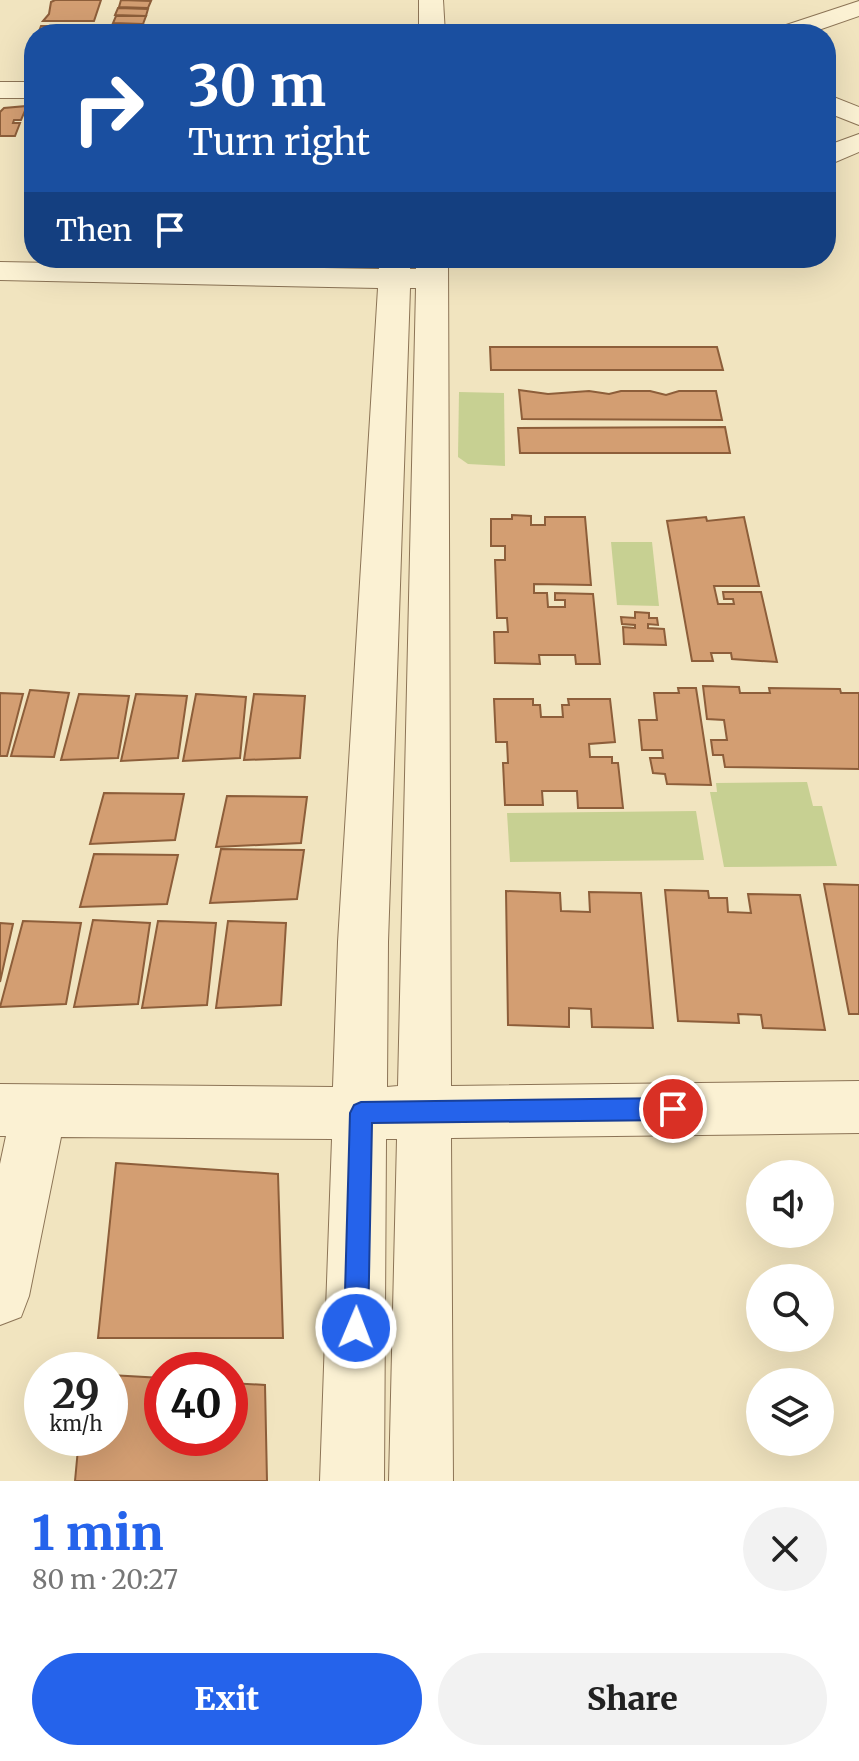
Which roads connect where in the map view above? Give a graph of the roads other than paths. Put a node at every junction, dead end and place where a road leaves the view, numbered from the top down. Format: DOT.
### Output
graph roads {
  1 [pos="409,0"];
  2 [pos="431,0"];
  3 [pos="859,8"];
  4 [pos="408,24"];
  5 [pos="432,24"];
  6 [pos="812,24"];
  7 [pos="0,90"];
  8 [pos="24,90"];
  9 [pos="836,107"];
  10 [pos="859,117"];
  11 [pos="859,142"];
  12 [pos="836,152"];
  13 [pos="413,268"];
  14 [pos="0,271"];
  15 [pos="859,1107"];
  16 [pos="19,1110"];
  17 [pos="425,1112"];
  18 [pos="361,1113"];
  19 [pos="0,1296"];
  20 [pos="352,1481"];
  21 [pos="421,1481"];
  1 -- 4 [label="street"];
  2 -- 5 [label="street"];
  3 -- 6 [label="street"];
  7 -- 8 [label="street"];
  9 -- 10 [label="street"];
  11 -- 12 [label="street"];
  13 -- 14 [label="street"];
  13 -- 17 [label="street"];
  13 -- 18 [label="street"];
  15 -- 17 [label="street"];
  16 -- 18 [label="street"];
  16 -- 19 [label="street"];
  17 -- 18 [label="street"];
  17 -- 21 [label="street"];
  18 -- 20 [label="street"];
}
